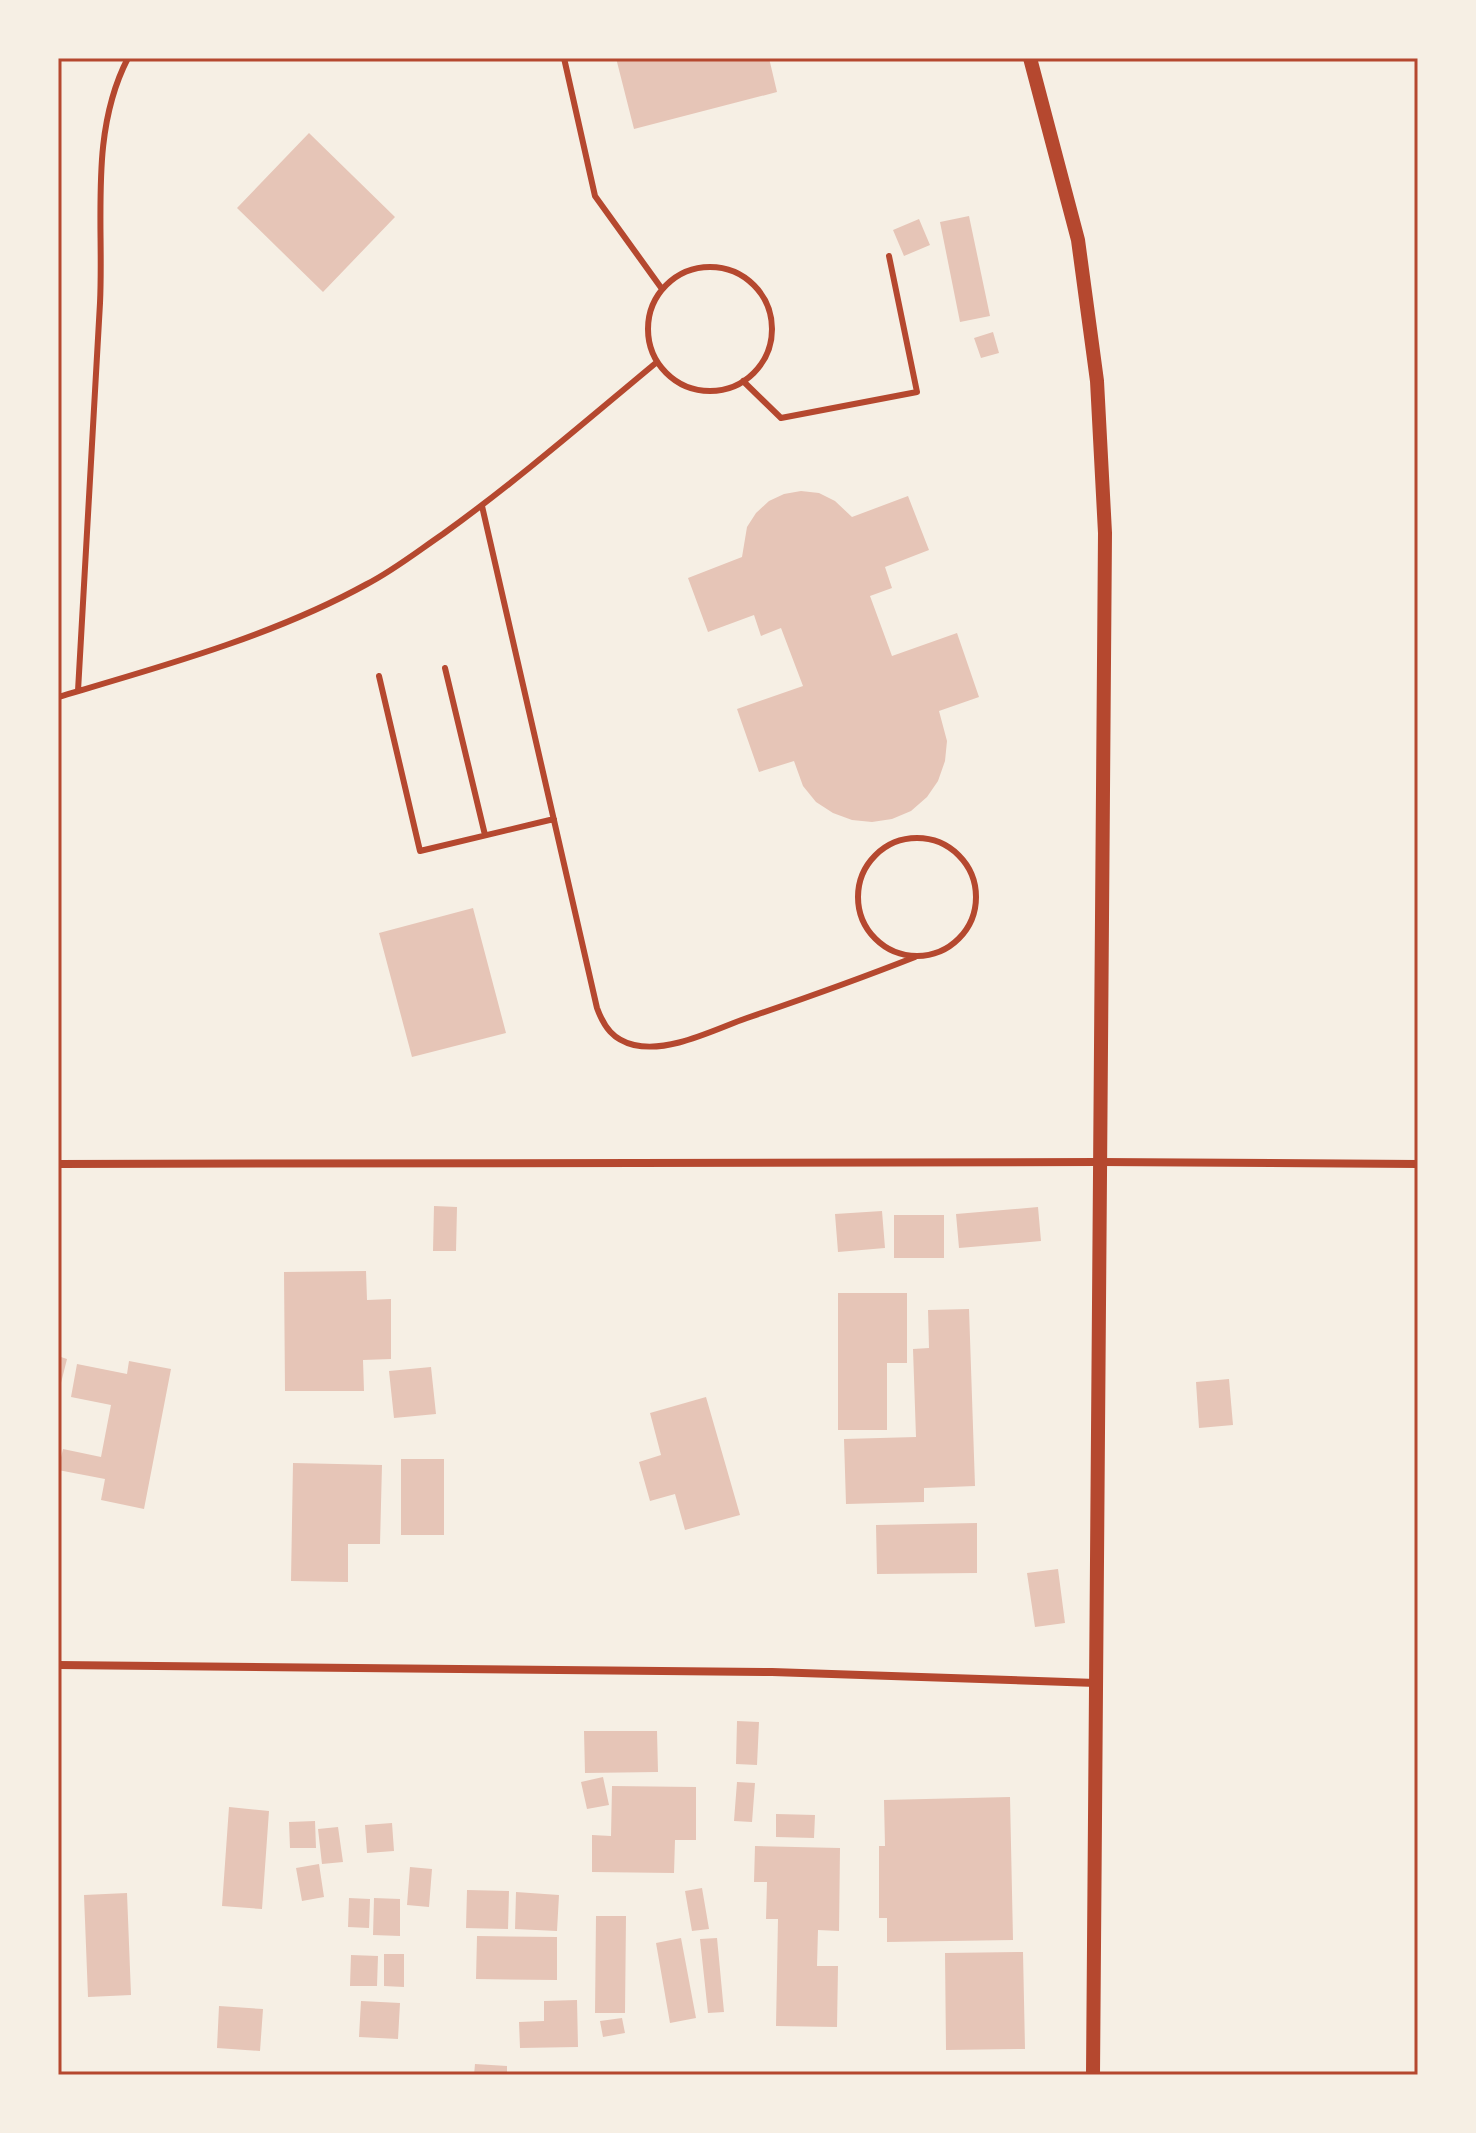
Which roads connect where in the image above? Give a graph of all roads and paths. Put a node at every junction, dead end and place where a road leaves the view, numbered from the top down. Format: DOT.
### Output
graph roads {
  1 [pos="128,58"];
  2 [pos="564,58"];
  3 [pos="1030,58"];
  4 [pos="889,256"];
  5 [pos="662,289"];
  6 [pos="657,362"];
  7 [pos="743,381"];
  8 [pos="482,506"];
  9 [pos="445,668"];
  10 [pos="379,676"];
  11 [pos="78,691"];
  12 [pos="58,697"];
  13 [pos="554,819"];
  14 [pos="485,835"];
  15 [pos="915,957"];
  16 [pos="1099,1162"];
  17 [pos="58,1164"];
  18 [pos="1418,1164"];
  19 [pos="58,1665"];
  20 [pos="1096,1683"];
  21 [pos="1093,2075"];
  1 -- 11 [label="lane"];
  2 -- 5 [label="lane"];
  3 -- 16 [label="street"];
  4 -- 7 [label="lane"];
  5 -- 6 [label="lane"];
  5 -- 7 [label="lane"];
  6 -- 7 [label="lane"];
  6 -- 8 [label="lane"];
  8 -- 11 [label="lane"];
  8 -- 13 [label="lane"];
  9 -- 14 [label="lane"];
  10 -- 14 [label="lane"];
  11 -- 12 [label="lane"];
  13 -- 14 [label="lane"];
  13 -- 15 [label="lane"];
  15 -- 15 [label="lane"];
  16 -- 17 [label="street"];
  16 -- 18 [label="street"];
  16 -- 20 [label="street"];
  19 -- 20 [label="street"];
  20 -- 21 [label="street"];
}
